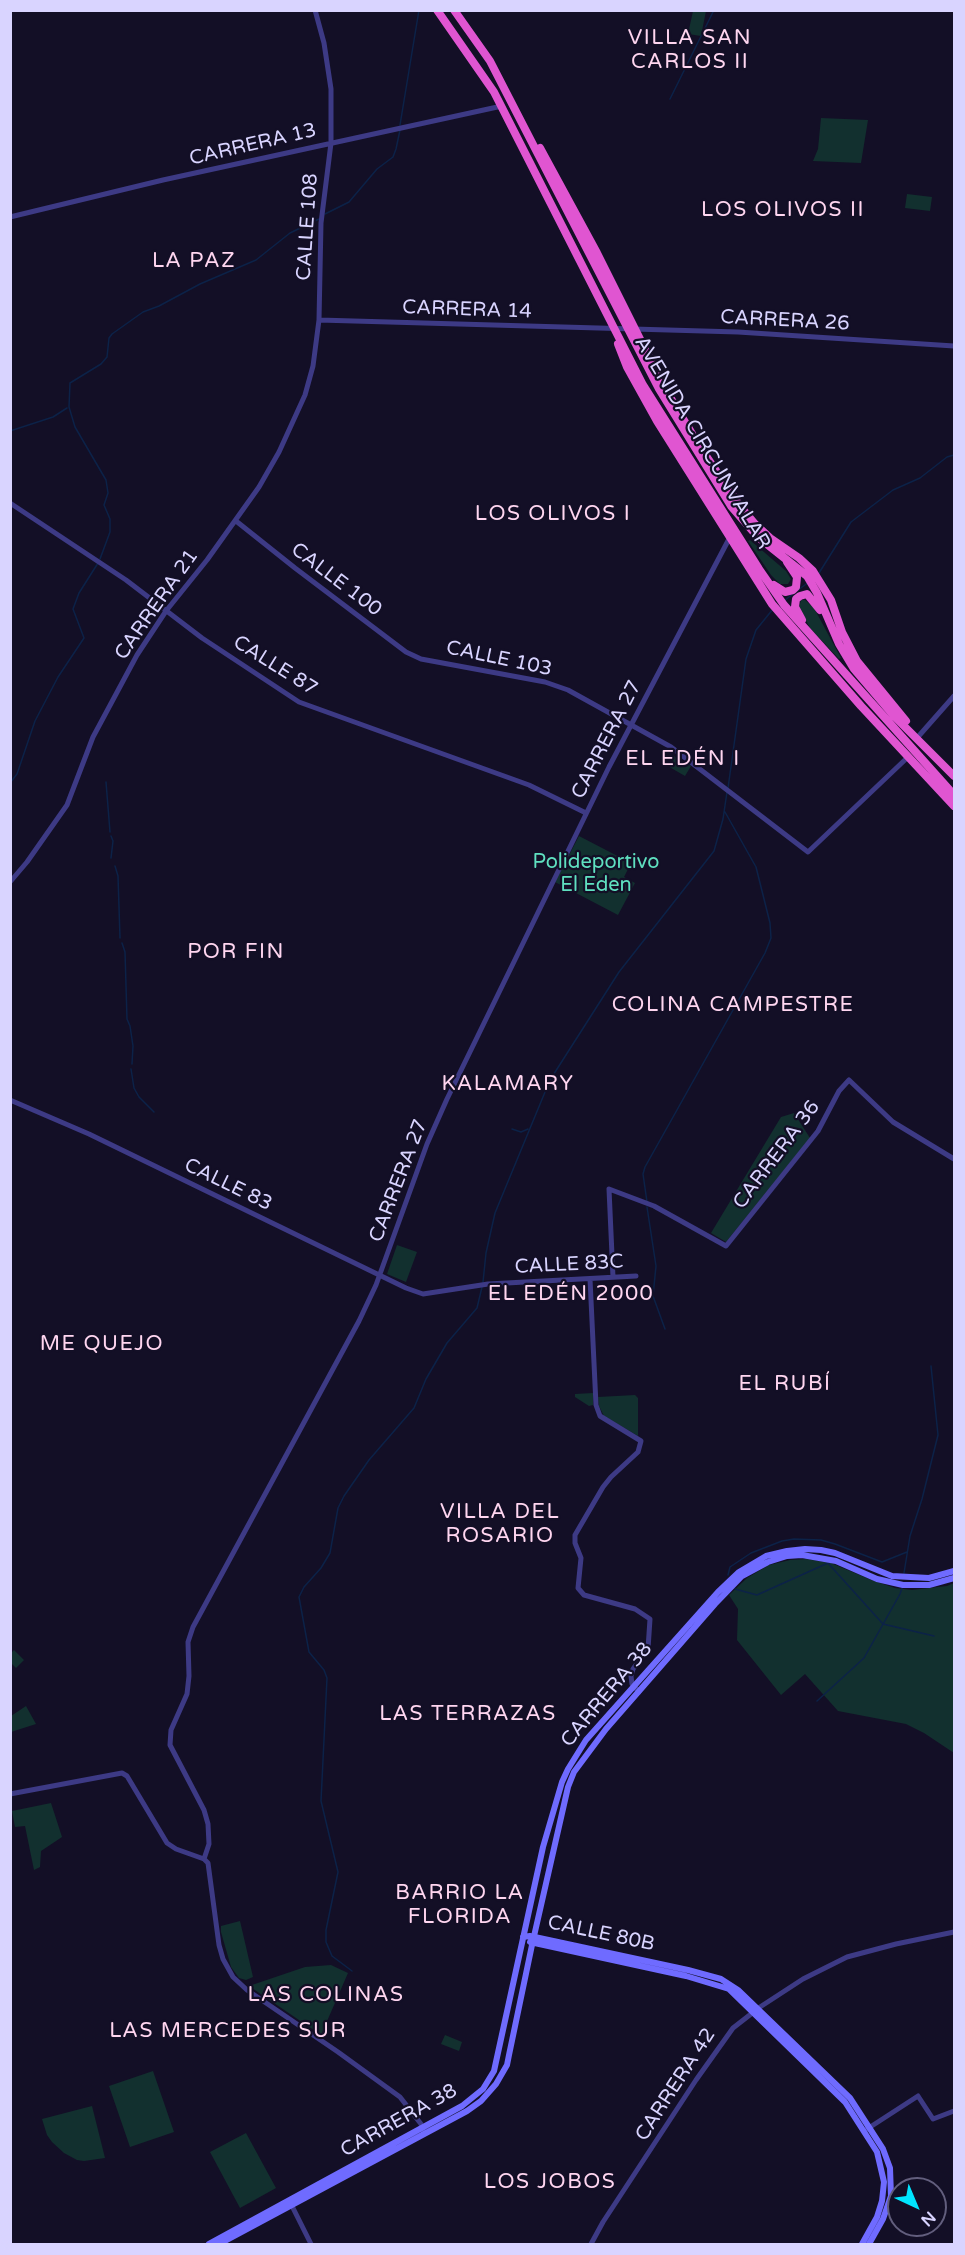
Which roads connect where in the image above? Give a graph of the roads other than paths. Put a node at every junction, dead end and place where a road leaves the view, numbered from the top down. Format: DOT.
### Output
graph roads {
  1 [pos="315,10"];
  2 [pos="437,10"];
  3 [pos="454,10"];
  4 [pos="502,106"];
  5 [pos="331,143"];
  6 [pos="10,217"];
  7 [pos="319,320"];
  8 [pos="614,327"];
  9 [pos="631,329"];
  10 [pos="954,346"];
  11 [pos="311,376"];
  12 [pos="10,503"];
  13 [pos="236,521"];
  14 [pos="730,536"];
  15 [pos="785,558"];
  16 [pos="764,576"];
  17 [pos="812,577"];
  18 [pos="778,604"];
  19 [pos="166,611"];
  20 [pos="829,625"];
  21 [pos="814,639"];
  22 [pos="421,659"];
  23 [pos="954,696"];
  24 [pos="631,725"];
  25 [pos="917,738"];
  26 [pos="908,757"];
  27 [pos="954,776"];
  28 [pos="954,795"];
  29 [pos="954,806"];
  30 [pos="586,813"];
  31 [pos="10,882"];
  32 [pos="10,1100"];
  33 [pos="954,1159"];
  34 [pos="380,1274"];
  35 [pos="636,1276"];
  36 [pos="613,1277"];
  37 [pos="590,1279"];
  38 [pos="432,1294"];
  39 [pos="954,1571"];
  40 [pos="954,1578"];
  41 [pos="633,1686"];
  42 [pos="639,1692"];
  43 [pos="10,1794"];
  44 [pos="204,1859"];
  45 [pos="954,1932"];
  46 [pos="523,1937"];
  47 [pos="533,1940"];
  48 [pos="758,2009"];
  49 [pos="751,2013"];
  50 [pos="954,2111"];
  51 [pos="867,2129"];
  52 [pos="423,2131"];
  53 [pos="292,2206"];
  54 [pos="209,2244"];
  55 [pos="219,2244"];
  56 [pos="310,2244"];
  57 [pos="591,2244"];
  58 [pos="862,2244"];
  59 [pos="869,2244"];
  1 -- 5 [label="street, CALLE 108"];
  2 -- 4 [label="highway, AVENIDA CIRCUNVALAR"];
  3 -- 9 [label="highway, AVENIDA CIRCUNVALAR"];
  4 -- 5 [label="street, CARRERA 13"];
  4 -- 8 [label="highway, AVENIDA CIRCUNVALAR"];
  5 -- 6 [label="street, CARRERA 13"];
  5 -- 7 [label="street, CALLE 108"];
  7 -- 8 [label="street, CARRERA 14"];
  7 -- 11 [label="street, CALLE 108"];
  8 -- 9 [label="street, CARRERA 26"];
  8 -- 14 [label="highway"];
  8 -- 16 [label="highway, AVENIDA CIRCUNVALAR"];
  9 -- 10 [label="street, CARRERA 26"];
  9 -- 15 [label="highway, AVENIDA CIRCUNVALAR"];
  9 -- 17 [label="highway"];
  11 -- 13 [label="street, CARRERA 21"];
  12 -- 19 [label="street, CALLE 87"];
  13 -- 19 [label="street, CARRERA 21"];
  13 -- 22 [label="street, CALLE 100"];
  14 -- 18 [label="highway"];
  14 -- 24 [label="street, CARRERA 27"];
  15 -- 16 [label="highway"];
  15 -- 17 [label="highway, AVENIDA CIRCUNVALAR"];
  16 -- 18 [label="highway, AVENIDA CIRCUNVALAR"];
  17 -- 20 [label="highway, AVENIDA CIRCUNVALAR"];
  17 -- 25 [label="highway"];
  18 -- 21 [label="highway, AVENIDA CIRCUNVALAR"];
  18 -- 26 [label="highway"];
  19 -- 30 [label="street, CALLE 87"];
  19 -- 31 [label="street, CARRERA 21"];
  20 -- 21 [label="highway"];
  20 -- 25 [label="highway, AVENIDA CIRCUNVALAR"];
  21 -- 28 [label="highway, AVENIDA CIRCUNVALAR"];
  22 -- 24 [label="street, CALLE 103"];
  23 -- 25 [label="street"];
  24 -- 26 [label="street, CALLE 103"];
  24 -- 30 [label="street, CARRERA 27"];
  25 -- 27 [label="highway, AVENIDA CIRCUNVALAR"];
  26 -- 29 [label="highway"];
  30 -- 34 [label="street, CARRERA 27"];
  32 -- 34 [label="street, CALLE 83"];
  33 -- 36 [label="street, CARRERA 36"];
  34 -- 38 [label="street, CALLE 83"];
  34 -- 44 [label="street, CARRERA 27"];
  35 -- 36 [label="street, CALLE 83C"];
  36 -- 37 [label="street, CALLE 83C"];
  37 -- 38 [label="street, CALLE 83C"];
  37 -- 41 [label="street"];
  39 -- 41 [label="main road, CARRERA 38"];
  40 -- 42 [label="main road, CARRERA 38"];
  41 -- 42 [label="street"];
  41 -- 46 [label="main road, CARRERA 38"];
  42 -- 47 [label="main road, CARRERA 38"];
  43 -- 44 [label="street"];
  44 -- 52 [label="street"];
  45 -- 48 [label="street, CARRERA 42"];
  46 -- 47 [label="main road, CALLE 80B"];
  46 -- 52 [label="main road, CARRERA 38"];
  47 -- 48 [label="main road, CALLE 80B"];
  47 -- 49 [label="main road, CALLE 80B"];
  47 -- 52 [label="main road, CARRERA 38"];
  48 -- 49 [label="street, CARRERA 42"];
  48 -- 51 [label="main road, CALLE 80B"];
  49 -- 51 [label="main road, CALLE 80B"];
  49 -- 57 [label="street, CARRERA 42"];
  50 -- 51 [label="street"];
  51 -- 58 [label="main road, CALLE 80B"];
  51 -- 59 [label="main road, CALLE 80B"];
  52 -- 53 [label="main road, CARRERA 38"];
  52 -- 54 [label="main road, CARRERA 38"];
  53 -- 55 [label="main road, CARRERA 38"];
  53 -- 56 [label="street"];
}
